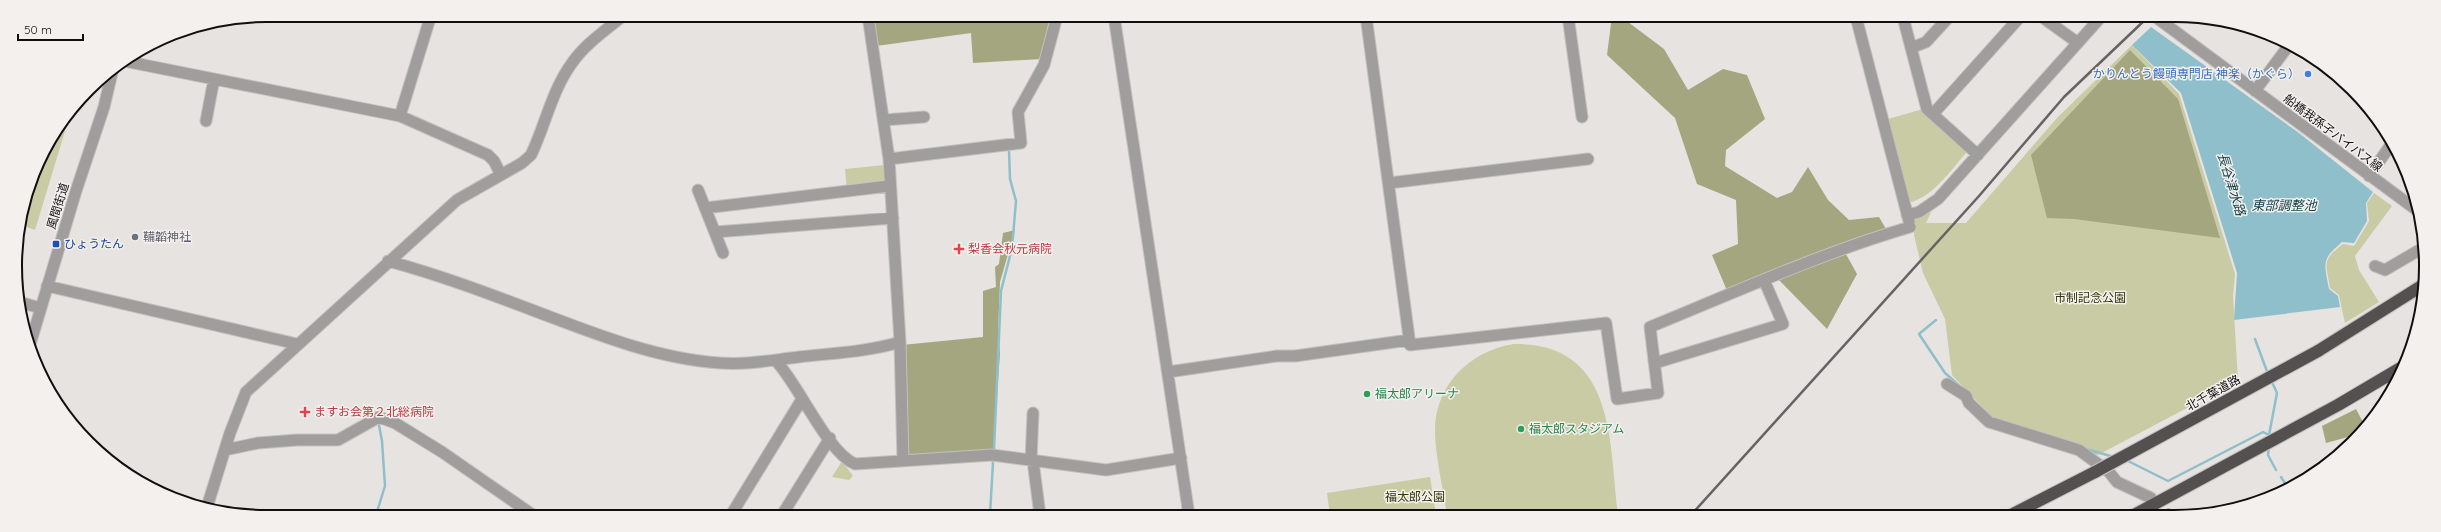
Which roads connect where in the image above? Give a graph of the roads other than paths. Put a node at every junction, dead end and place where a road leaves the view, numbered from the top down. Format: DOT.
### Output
graph roads {
  1 [pos="429,22"];
  2 [pos="616,22"];
  3 [pos="869,22"];
  4 [pos="1055,22"];
  5 [pos="1115,22"];
  6 [pos="1367,22"];
  7 [pos="1569,22"];
  8 [pos="1857,22"];
  9 [pos="1904,22"];
  10 [pos="1944,22"];
  11 [pos="2016,22"];
  12 [pos="2049,22"];
  13 [pos="2097,22"];
  14 [pos="2162,22"];
  15 [pos="2078,43"];
  16 [pos="1911,48"];
  17 [pos="2286,49"];
  18 [pos="131,62"];
  19 [pos="111,78"];
  20 [pos="214,79"];
  21 [pos="2255,92"];
  22 [pos="1933,114"];
  23 [pos="400,116"];
  24 [pos="924,117"];
  25 [pos="1582,117"];
  26 [pos="884,120"];
  27 [pos="206,121"];
  28 [pos="2388,148"];
  29 [pos="1978,155"];
  30 [pos="889,159"];
  31 [pos="1588,159"];
  32 [pos="501,175"];
  33 [pos="2369,176"];
  34 [pos="1389,183"];
  35 [pos="890,186"];
  36 [pos="698,190"];
  37 [pos="2412,206"];
  38 [pos="705,208"];
  39 [pos="1907,215"];
  40 [pos="893,218"];
  41 [pos="715,232"];
  42 [pos="2418,250"];
  43 [pos="723,253"];
  44 [pos="388,261"];
  45 [pos="2375,266"];
  46 [pos="1764,280"];
  47 [pos="47,286"];
  48 [pos="2418,288"];
  49 [pos="25,304"];
  50 [pos="40,308"];
  51 [pos="32,336"];
  52 [pos="1409,340"];
  53 [pos="900,342"];
  54 [pos="297,344"];
  55 [pos="776,361"];
  56 [pos="1655,363"];
  57 [pos="2395,371"];
  58 [pos="1168,372"];
  59 [pos="1947,384"];
  60 [pos="802,399"];
  61 [pos="1033,413"];
  62 [pos="830,438"];
  63 [pos="225,450"];
  64 [pos="1181,458"];
  65 [pos="903,460"];
  66 [pos="1032,461"];
  67 [pos="2150,498"];
  68 [pos="208,503"];
  69 [pos="527,510"];
  70 [pos="734,510"];
  71 [pos="785,510"];
  72 [pos="1039,510"];
  73 [pos="1188,510"];
  74 [pos="2021,510"];
  75 [pos="2142,510"];
  1 -- 23 [label="street"];
  2 -- 32 [label="street"];
  3 -- 26 [label="street"];
  4 -- 30 [label="street"];
  5 -- 58 [label="street"];
  6 -- 34 [label="street"];
  7 -- 25 [label="street"];
  8 -- 39 [label="street"];
  9 -- 16 [label="street"];
  10 -- 16 [label="street"];
  11 -- 22 [label="street"];
  12 -- 15 [label="street"];
  13 -- 15 [label="street"];
  14 -- 21 [label="street, 船橋我孫子バイパス線"];
  15 -- 29 [label="street"];
  16 -- 22 [label="street"];
  17 -- 21 [label="street"];
  18 -- 20 [label="street"];
  19 -- 47 [label="street, 風間街道"];
  20 -- 23 [label="street"];
  20 -- 27 [label="street"];
  21 -- 33 [label="street, 船橋我孫子バイパス線"];
  22 -- 29 [label="street"];
  23 -- 32 [label="street"];
  24 -- 26 [label="street"];
  26 -- 30 [label="street"];
  28 -- 33 [label="street"];
  29 -- 39 [label="street"];
  30 -- 35 [label="street"];
  31 -- 34 [label="street"];
  32 -- 44 [label="street"];
  33 -- 37 [label="street, 船橋我孫子バイパス線"];
  34 -- 52 [label="street"];
  35 -- 38 [label="street"];
  35 -- 40 [label="street"];
  36 -- 38 [label="street"];
  38 -- 41 [label="street"];
  39 -- 46 [label="street"];
  40 -- 41 [label="street"];
  40 -- 53 [label="street"];
  41 -- 43 [label="street"];
  42 -- 45 [label="street"];
  44 -- 54 [label="street"];
  44 -- 55 [label="street"];
  46 -- 56 [label="street"];
  46 -- 56 [label="street"];
  47 -- 50 [label="street, 風間街道"];
  47 -- 54 [label="street"];
  48 -- 74 [label="highway, 北千葉道路, bridge"];
  49 -- 50 [label="street"];
  50 -- 51 [label="street, 風間街道"];
  52 -- 56 [label="street"];
  52 -- 58 [label="street"];
  53 -- 55 [label="street"];
  53 -- 65 [label="street"];
  54 -- 63 [label="street"];
  55 -- 60 [label="street"];
  57 -- 75 [label="highway"];
  58 -- 64 [label="street"];
  59 -- 67 [label="street"];
  60 -- 62 [label="street"];
  60 -- 70 [label="street"];
  61 -- 66 [label="street"];
  62 -- 65 [label="street"];
  62 -- 71 [label="street"];
  63 -- 68 [label="street"];
  63 -- 69 [label="street"];
  64 -- 66 [label="street"];
  64 -- 73 [label="street"];
  65 -- 66 [label="street"];
  66 -- 72 [label="street"];
}
